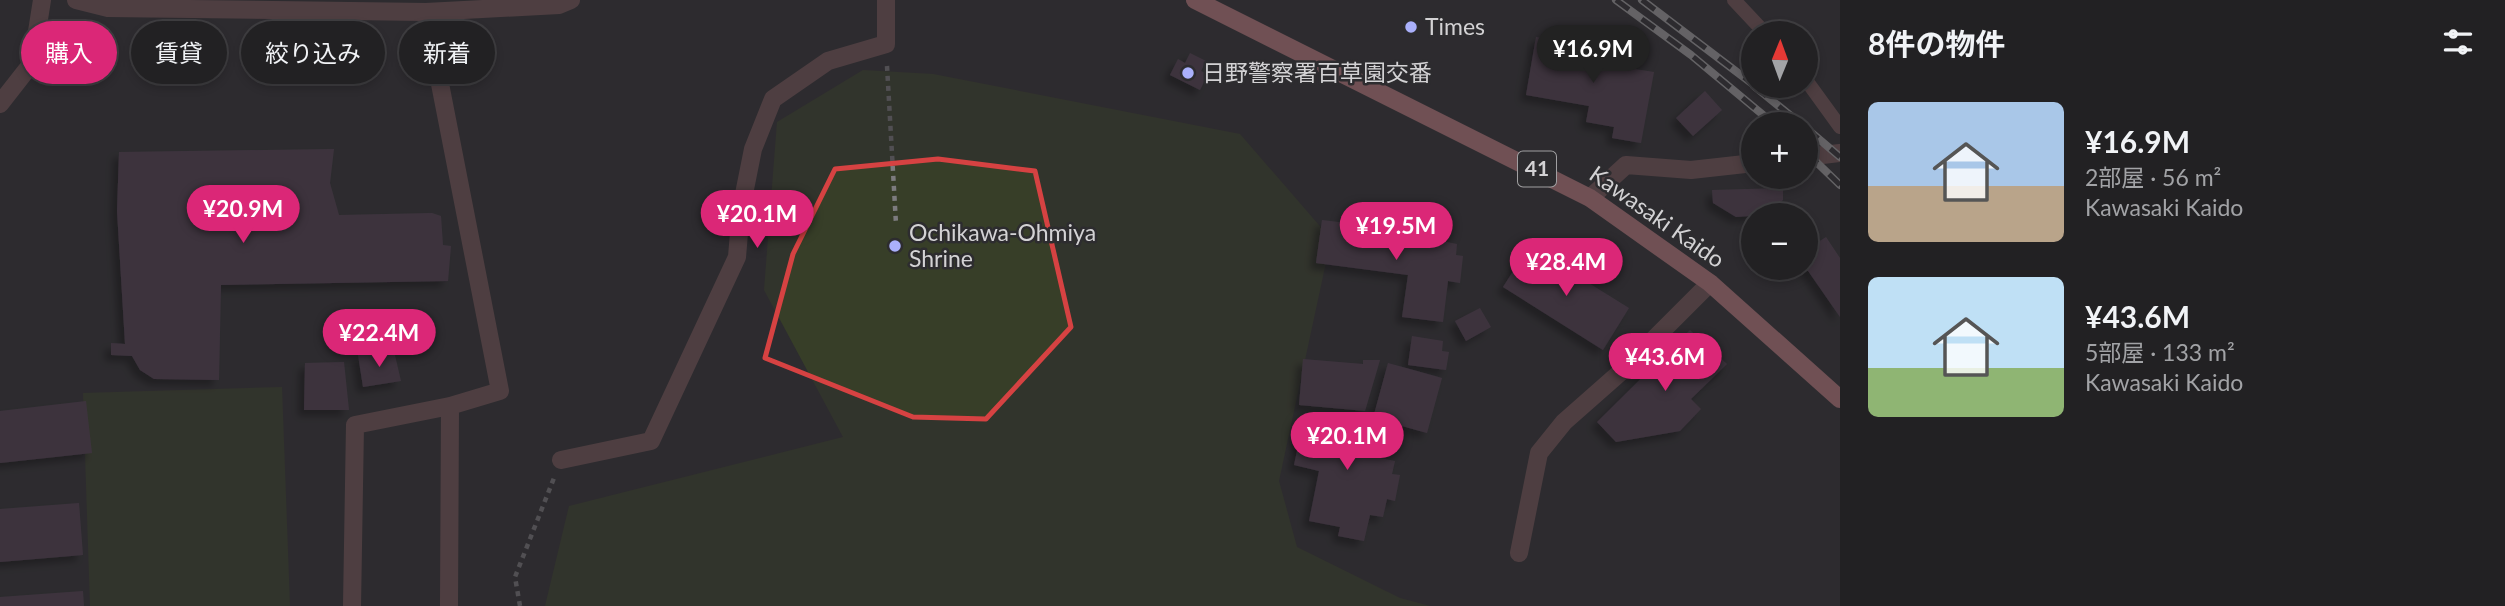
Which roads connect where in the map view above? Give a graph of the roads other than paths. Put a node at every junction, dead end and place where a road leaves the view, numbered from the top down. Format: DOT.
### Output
graph roads {
  1 [pos="41,0"];
  2 [pos="76,0"];
  3 [pos="572,0"];
  4 [pos="886,0"];
  5 [pos="1195,0"];
  6 [pos="1734,0"];
  7 [pos="426,12"];
  8 [pos="1754,21"];
  9 [pos="1818,97"];
  10 [pos="0,104"];
  11 [pos="1840,127"];
  12 [pos="1840,152"];
  13 [pos="1818,155"];
  14 [pos="1741,164"];
  15 [pos="1590,198"];
  16 [pos="1710,283"];
  17 [pos="1840,399"];
  18 [pos="450,406"];
  19 [pos="561,460"];
  20 [pos="1519,553"];
  21 [pos="352,606"];
  22 [pos="449,606"];
  1 -- 10 [label="street"];
  2 -- 7 [label="street"];
  3 -- 7 [label="street"];
  4 -- 19 [label="street"];
  5 -- 15 [label="main road, Kawasaki Kaido / 41"];
  6 -- 8 [label="lane"];
  7 -- 18 [label="street"];
  9 -- 11 [label="lane"];
  12 -- 13 [label="street"];
  14 -- 15 [label="street"];
  15 -- 16 [label="main road, Kawasaki Kaido / 41"];
  16 -- 17 [label="main road, Kawasaki Kaido / 41"];
  16 -- 20 [label="street"];
  18 -- 21 [label="street"];
  18 -- 22 [label="street"];
}
